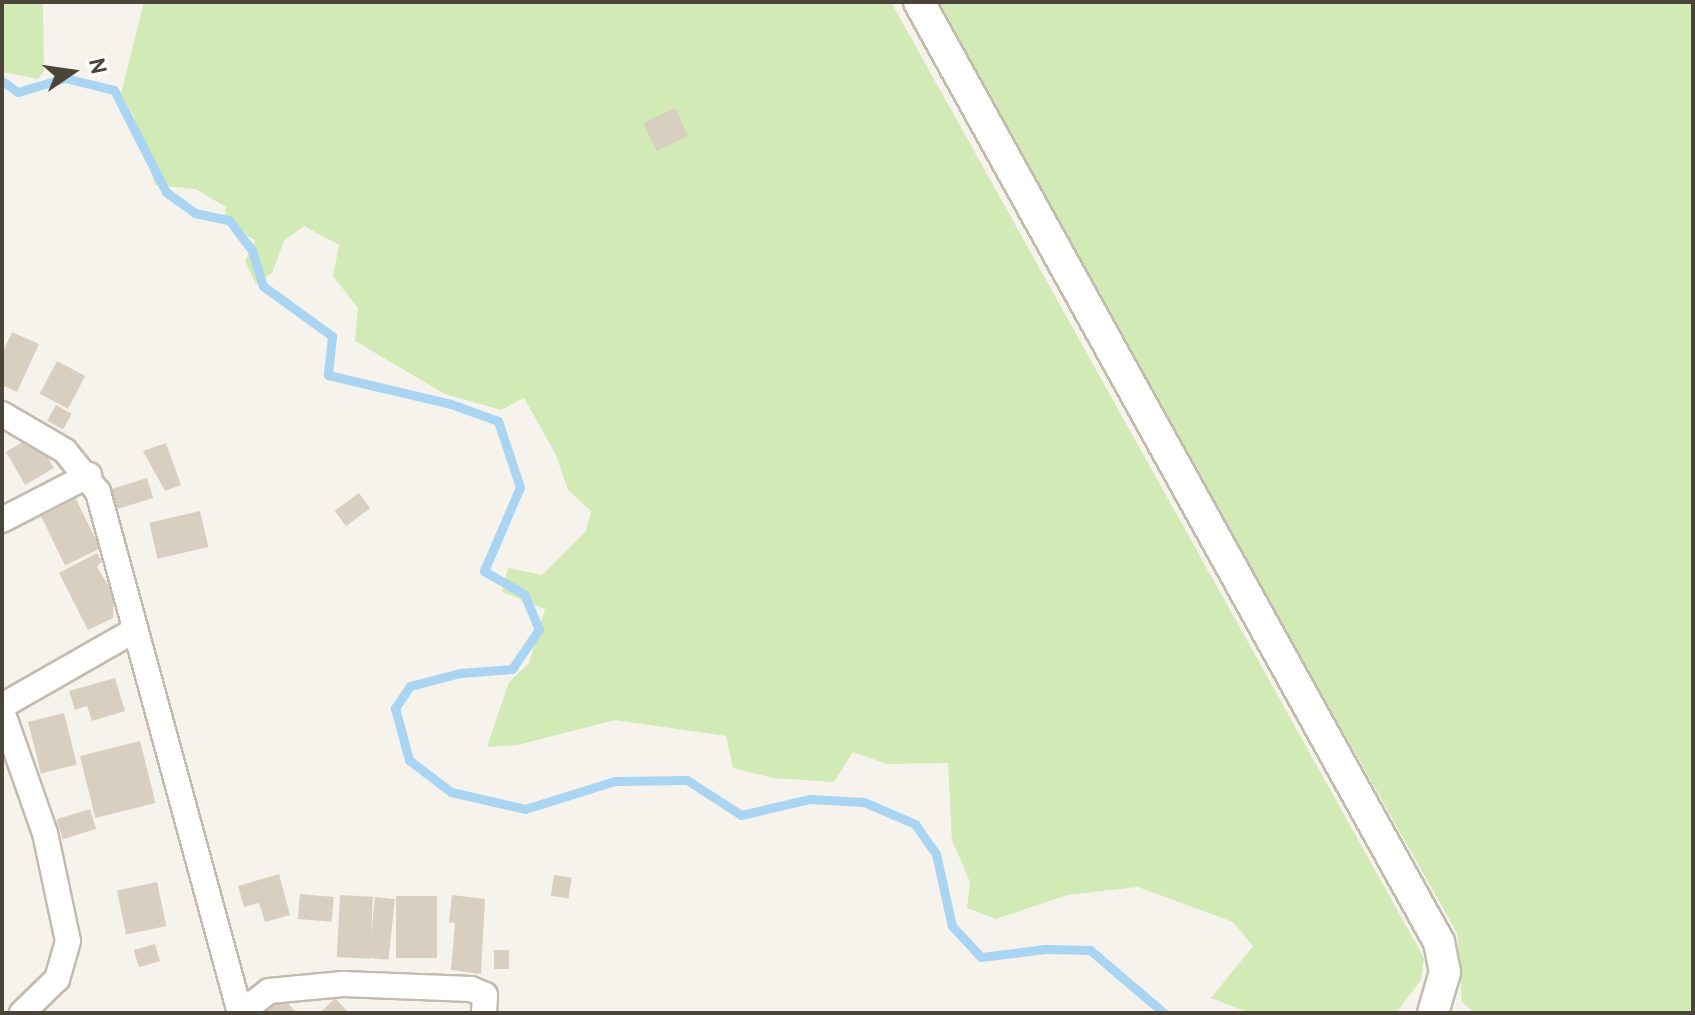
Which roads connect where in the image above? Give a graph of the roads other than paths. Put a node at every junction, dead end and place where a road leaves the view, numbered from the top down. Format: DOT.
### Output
graph roads {
  1 [pos="919,2"];
  2 [pos="2,414"];
  3 [pos="89,475"];
  4 [pos="2,520"];
  5 [pos="135,630"];
  6 [pos="2,708"];
  7 [pos="22,1013"];
  8 [pos="240,1013"];
  9 [pos="484,1013"];
  10 [pos="1433,1013"];
  1 -- 10 [label="street"];
  2 -- 3 [label="street"];
  3 -- 4 [label="street"];
  3 -- 5 [label="street"];
  5 -- 6 [label="street"];
  5 -- 8 [label="street"];
  6 -- 7 [label="street"];
  8 -- 9 [label="street"];
}
